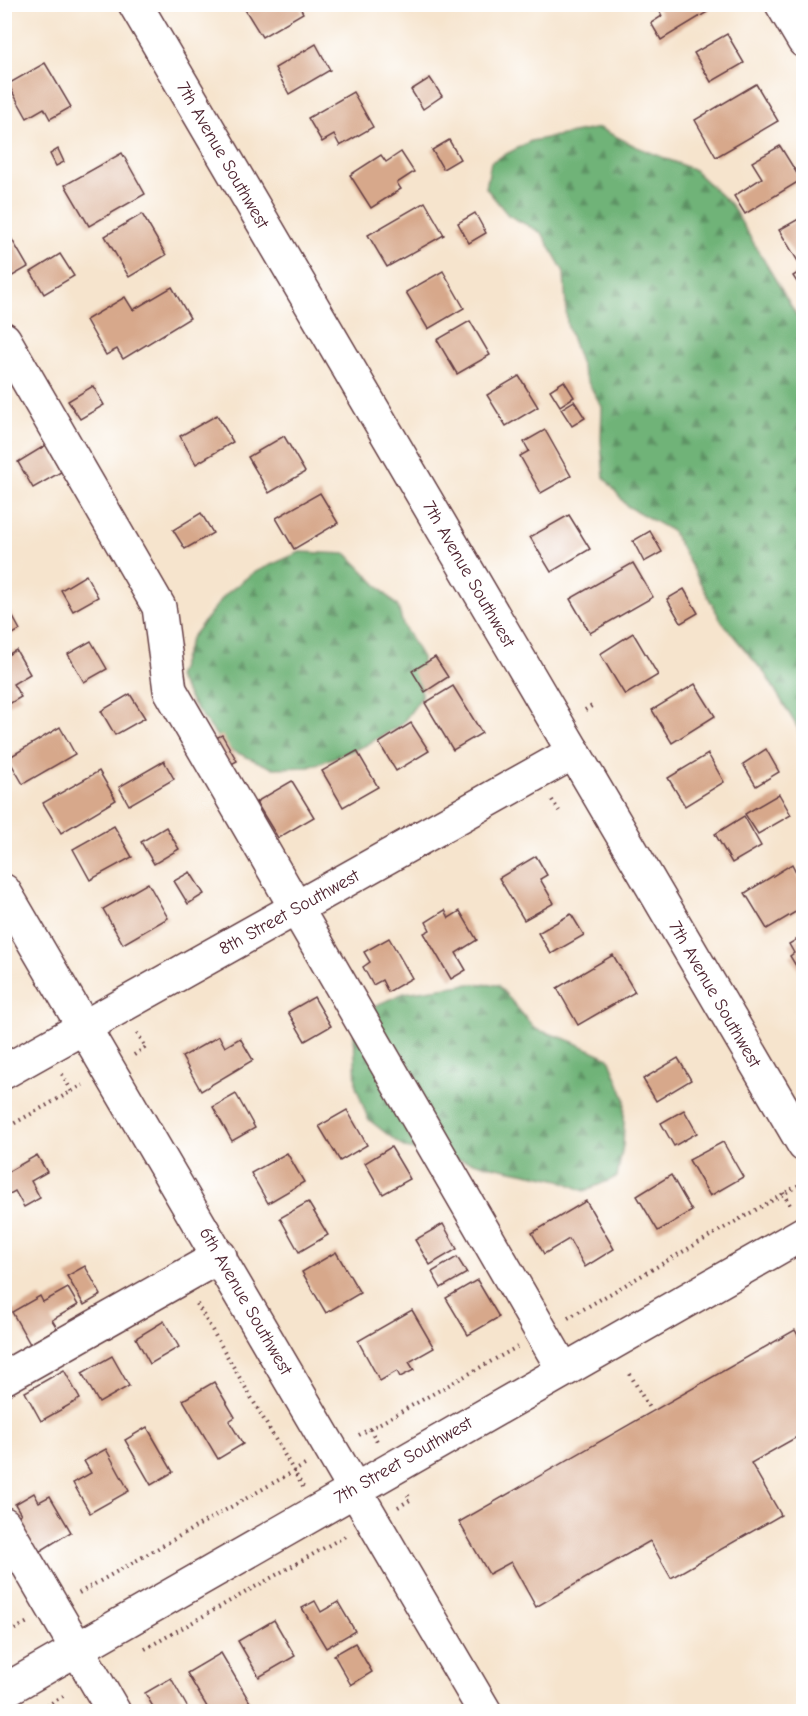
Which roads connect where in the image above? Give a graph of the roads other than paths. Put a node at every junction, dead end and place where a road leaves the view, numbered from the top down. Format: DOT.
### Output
graph roads {
  1 [pos="135,4"];
  2 [pos="782,4"];
  3 [pos="804,41"];
  4 [pos="4,339"];
  5 [pos="574,752"];
  6 [pos="4,891"];
  7 [pos="295,908"];
  8 [pos="86,1025"];
  9 [pos="4,1072"];
  10 [pos="804,1145"];
  11 [pos="804,1233"];
  12 [pos="220,1256"];
  13 [pos="563,1370"];
  14 [pos="4,1378"];
  15 [pos="355,1488"];
  16 [pos="4,1524"];
  17 [pos="77,1648"];
  18 [pos="4,1691"];
  19 [pos="485,1711"];
  20 [pos="114,1712"];
  1 -- 5 [label="street, 7th Avenue Southwest"];
  2 -- 3 [label="street"];
  4 -- 7 [label="street"];
  5 -- 7 [label="street, 8th Street Southwest"];
  5 -- 10 [label="street, 7th Avenue Southwest"];
  6 -- 8 [label="street, 6th Avenue Southwest"];
  7 -- 8 [label="street, 8th Street Southwest"];
  7 -- 13 [label="street"];
  8 -- 9 [label="street, 8th Street Southwest"];
  8 -- 12 [label="street, 6th Avenue Southwest"];
  11 -- 13 [label="street, 7th Street Southwest"];
  12 -- 14 [label="street"];
  12 -- 15 [label="street, 6th Avenue Southwest"];
  13 -- 15 [label="street, 7th Street Southwest"];
  15 -- 17 [label="street, 7th Street Southwest"];
  15 -- 19 [label="street, 6th Avenue Southwest"];
  16 -- 17 [label="street"];
  17 -- 18 [label="street, 7th Street Southwest"];
  17 -- 20 [label="street"];
}
